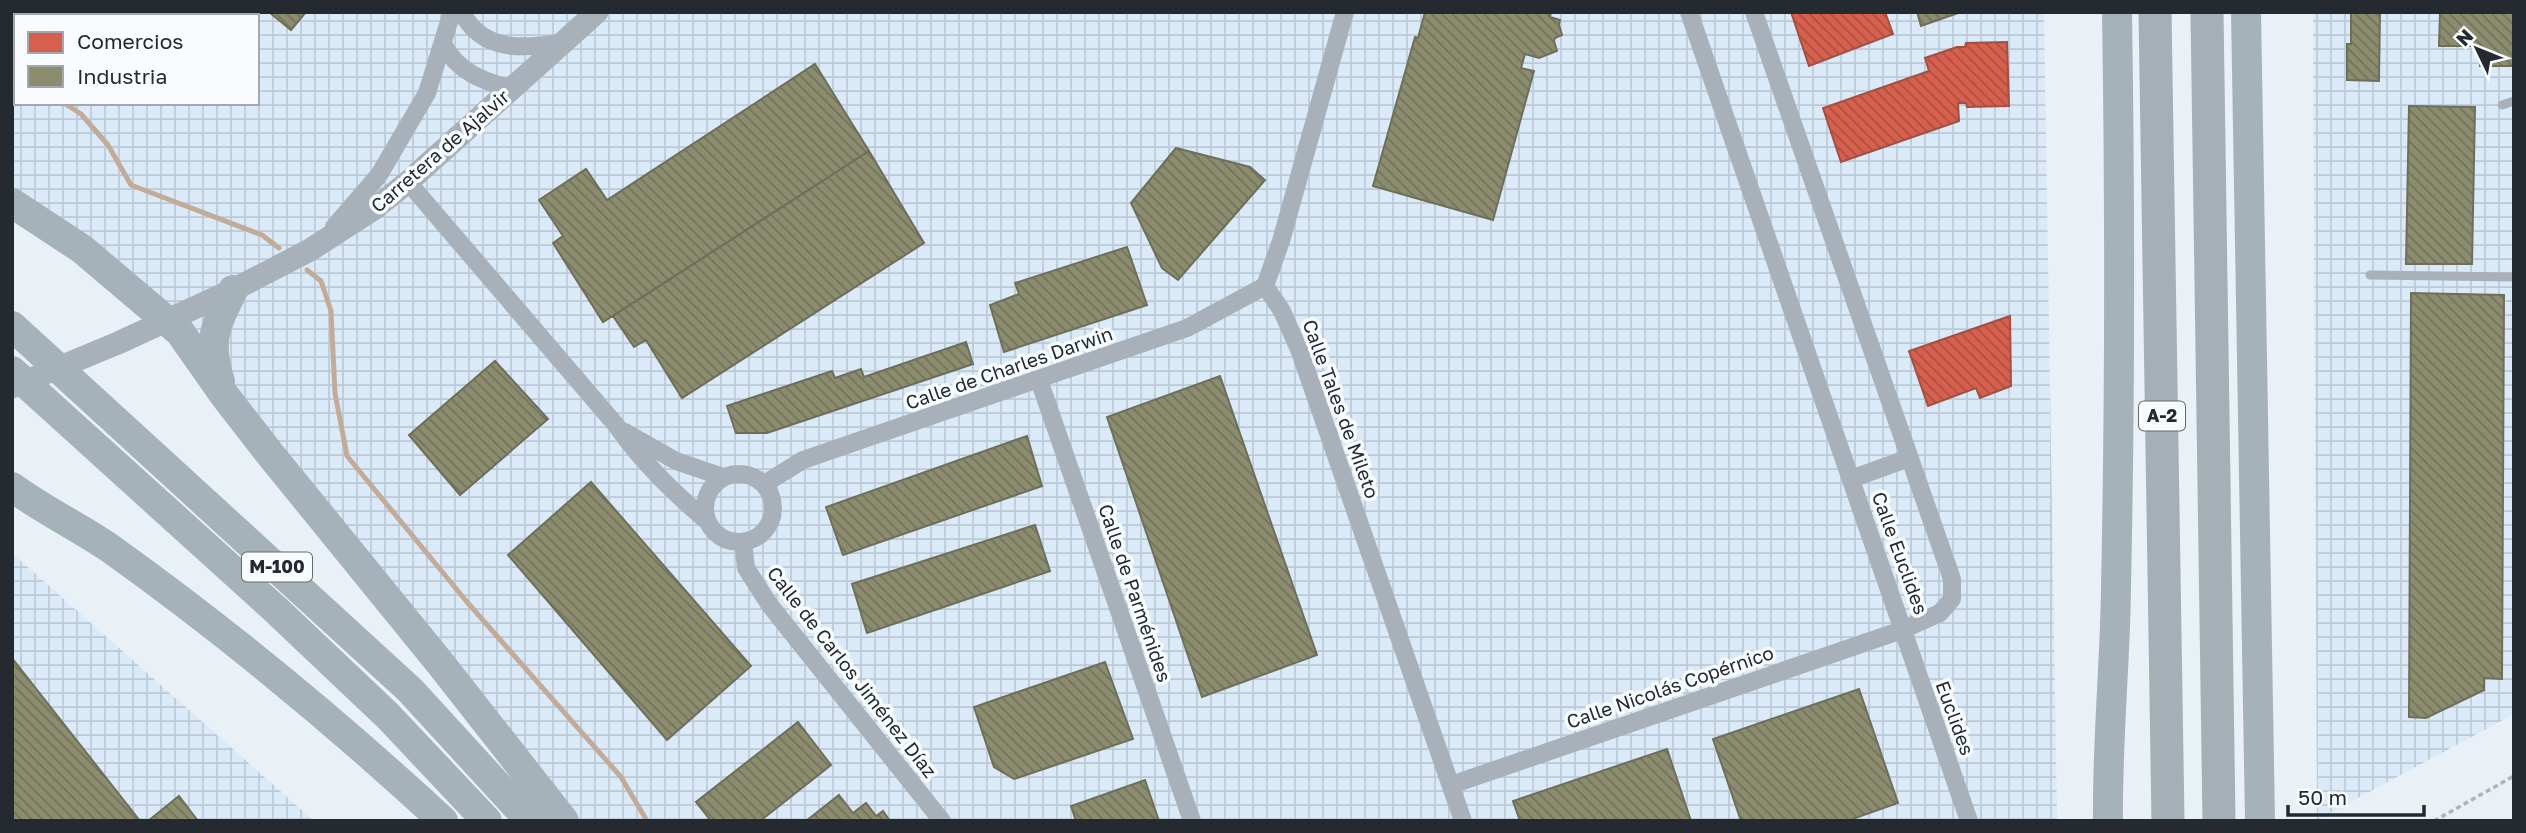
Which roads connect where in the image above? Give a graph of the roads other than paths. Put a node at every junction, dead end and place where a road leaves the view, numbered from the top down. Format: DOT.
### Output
graph roads {
  1 [pos="452,12"];
  2 [pos="462,12"];
  3 [pos="597,12"];
  4 [pos="1345,12"];
  5 [pos="1689,12"];
  6 [pos="1754,12"];
  7 [pos="2117,12"];
  8 [pos="2155,12"];
  9 [pos="2207,12"];
  10 [pos="2246,12"];
  11 [pos="564,42"];
  12 [pos="443,44"];
  13 [pos="521,48"];
  14 [pos="531,72"];
  15 [pos="512,89"];
  16 [pos="2514,101"];
  17 [pos="2501,105"];
  18 [pos="408,182"];
  19 [pos="12,202"];
  20 [pos="310,250"];
  21 [pos="2370,275"];
  22 [pos="2514,277"];
  23 [pos="1265,286"];
  24 [pos="233,290"];
  25 [pos="167,319"];
  26 [pos="12,326"];
  27 [pos="12,371"];
  28 [pos="1039,380"];
  29 [pos="12,387"];
  30 [pos="225,396"];
  31 [pos="616,425"];
  32 [pos="1909,458"];
  33 [pos="723,477"];
  34 [pos="1851,479"];
  35 [pos="764,484"];
  36 [pos="12,487"];
  37 [pos="708,522"];
  38 [pos="743,542"];
  39 [pos="1902,629"];
  40 [pos="2107,770"];
  41 [pos="1451,785"];
  42 [pos="443,821"];
  43 [pos="487,821"];
  44 [pos="530,821"];
  45 [pos="564,821"];
  46 [pos="942,821"];
  47 [pos="1192,821"];
  48 [pos="1463,821"];
  49 [pos="1969,821"];
  50 [pos="2094,821"];
  51 [pos="2108,821"];
  52 [pos="2168,821"];
  53 [pos="2219,821"];
  54 [pos="2260,821"];
  1 -- 12 [label="street"];
  2 -- 13 [label="street"];
  3 -- 11 [label="street, Carretera de Ajalvir"];
  4 -- 23 [label="street"];
  5 -- 34 [label="street, Calle Euclides"];
  6 -- 32 [label="street, Calle Euclides"];
  7 -- 40 [label="highway"];
  8 -- 52 [label="highway, A-2"];
  9 -- 53 [label="highway, A-2"];
  10 -- 54 [label="highway"];
  11 -- 13 [label="street"];
  11 -- 14 [label="street, Carretera de Ajalvir"];
  12 -- 15 [label="street"];
  12 -- 20 [label="street"];
  13 -- 14 [label="street"];
  14 -- 15 [label="street, Carretera de Ajalvir"];
  15 -- 18 [label="street, Carretera de Ajalvir"];
  16 -- 17 [label="lane"];
  18 -- 20 [label="street, Carretera de Ajalvir"];
  18 -- 31 [label="street"];
  19 -- 25 [label="highway"];
  20 -- 24 [label="street, Carretera de Ajalvir"];
  21 -- 22 [label="lane"];
  23 -- 28 [label="street, Calle de Charles Darwin"];
  23 -- 41 [label="street, Calle Tales de Mileto"];
  24 -- 25 [label="street, Carretera de Ajalvir"];
  24 -- 30 [label="highway"];
  25 -- 29 [label="street, Carretera de Ajalvir"];
  25 -- 30 [label="highway"];
  26 -- 44 [label="highway, M-100"];
  27 -- 43 [label="highway, M-100"];
  28 -- 35 [label="street, Calle de Charles Darwin"];
  28 -- 47 [label="street, Calle de Parménides"];
  30 -- 45 [label="highway"];
  31 -- 33 [label="street"];
  31 -- 37 [label="street"];
  32 -- 34 [label="street"];
  32 -- 39 [label="street, Calle Euclides"];
  33 -- 35 [label="street"];
  33 -- 37 [label="street"];
  34 -- 39 [label="street, Calle Euclides"];
  35 -- 38 [label="street"];
  36 -- 42 [label="highway"];
  37 -- 38 [label="street"];
  38 -- 46 [label="street, Calle de Carlos Jiménez Díaz"];
  39 -- 41 [label="street, Calle Nicolás Copérnico"];
  39 -- 49 [label="street, Euclides"];
  40 -- 50 [label="highway"];
  40 -- 51 [label="highway"];
  41 -- 48 [label="street, Calle Tales de Mileto"];
}
